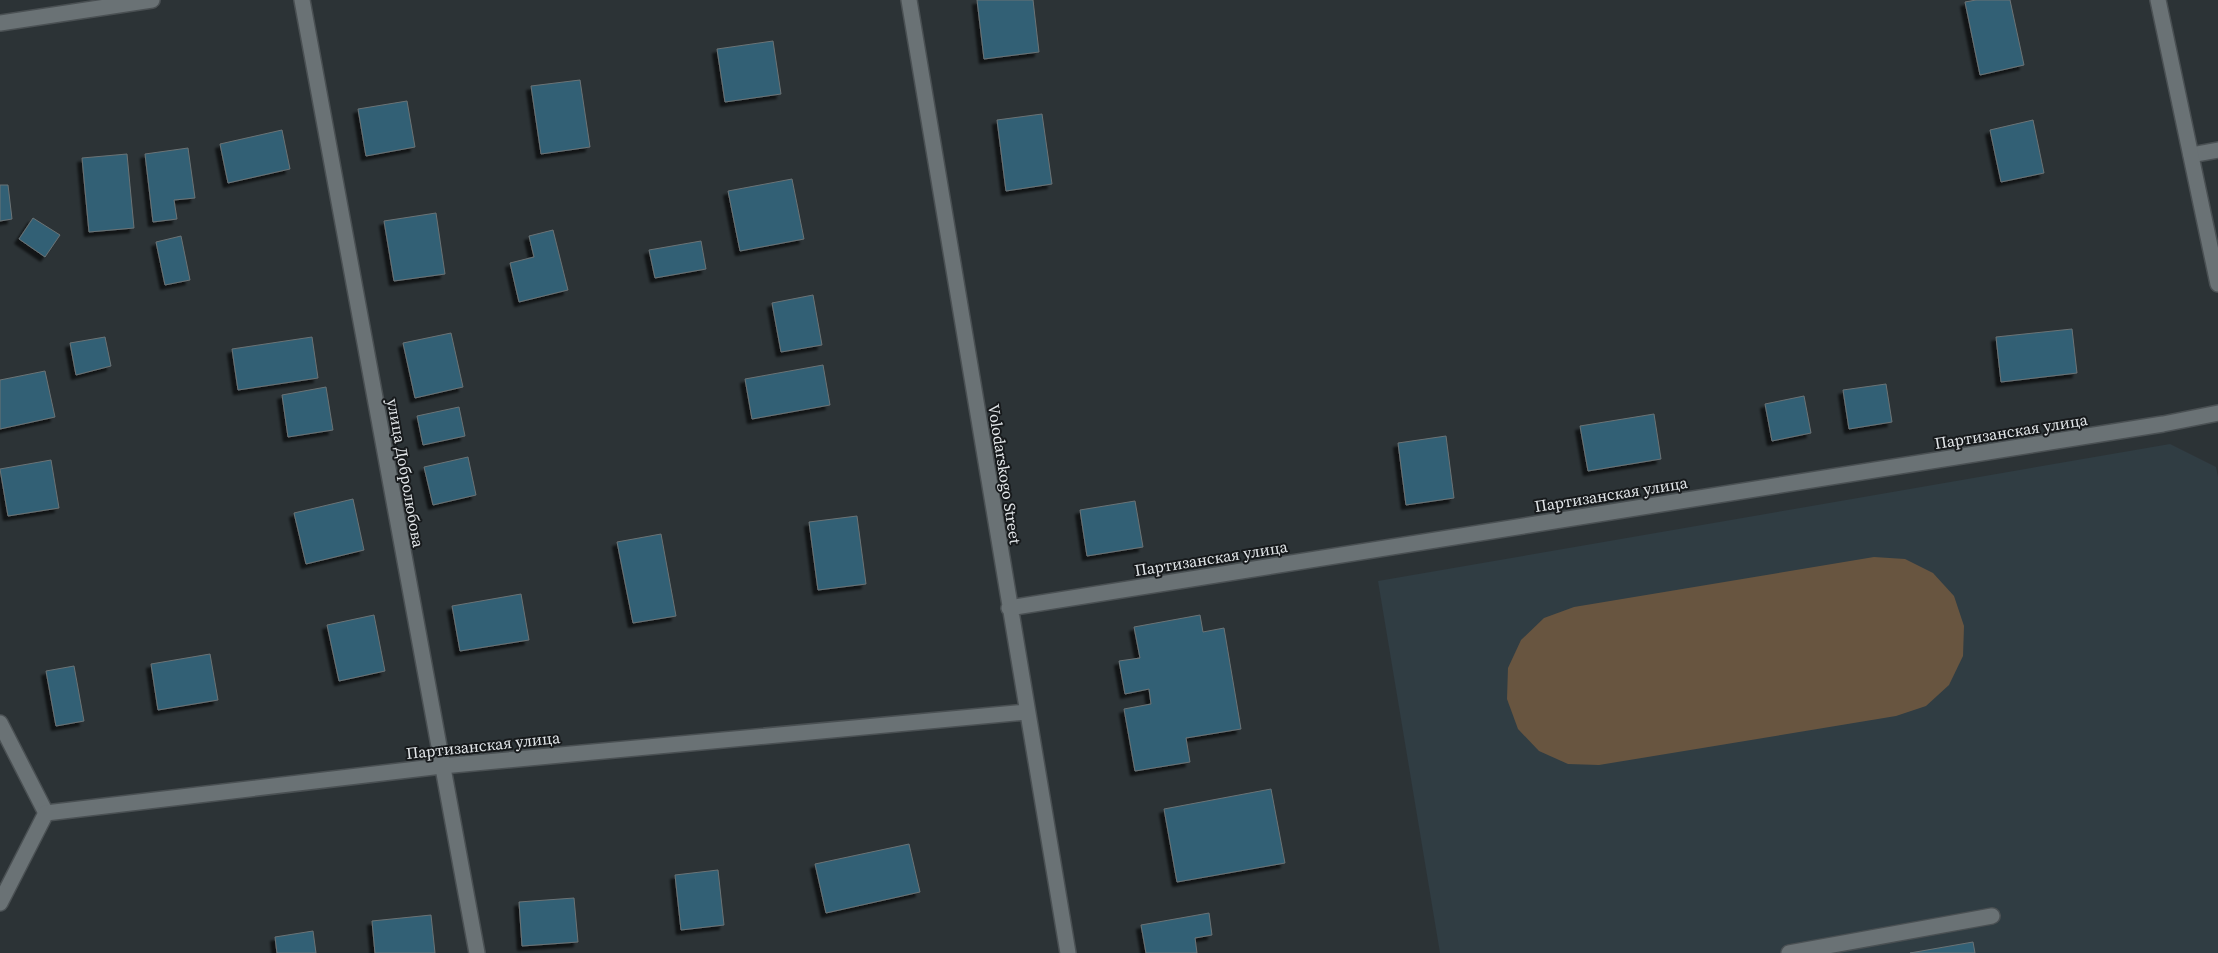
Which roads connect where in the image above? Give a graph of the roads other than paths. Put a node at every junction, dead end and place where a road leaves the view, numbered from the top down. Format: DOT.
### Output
graph roads {
  1 [pos="152,0"];
  2 [pos="302,0"];
  3 [pos="909,0"];
  4 [pos="2158,0"];
  5 [pos="0,23"];
  6 [pos="2218,150"];
  7 [pos="2191,155"];
  8 [pos="2218,284"];
  9 [pos="2218,414"];
  10 [pos="1009,608"];
  11 [pos="1026,712"];
  12 [pos="0,726"];
  13 [pos="442,766"];
  14 [pos="46,813"];
  15 [pos="0,903"];
  16 [pos="1992,916"];
  17 [pos="477,953"];
  18 [pos="1068,953"];
  19 [pos="1789,953"];
  1 -- 5 [label="street"];
  2 -- 13 [label="street, улица Добролюбова"];
  3 -- 10 [label="street, Volodarskogo Street"];
  4 -- 7 [label="street"];
  6 -- 7 [label="street"];
  7 -- 8 [label="street"];
  9 -- 10 [label="street, Партизанская улица"];
  10 -- 11 [label="street, Volodarskogo Street"];
  11 -- 13 [label="street, Партизанская улица"];
  11 -- 18 [label="street, Volodarskogo Street"];
  12 -- 14 [label="street"];
  13 -- 14 [label="street, Партизанская улица"];
  13 -- 17 [label="street, улица Добролюбова"];
  14 -- 15 [label="street"];
  16 -- 19 [label="street"];
}
